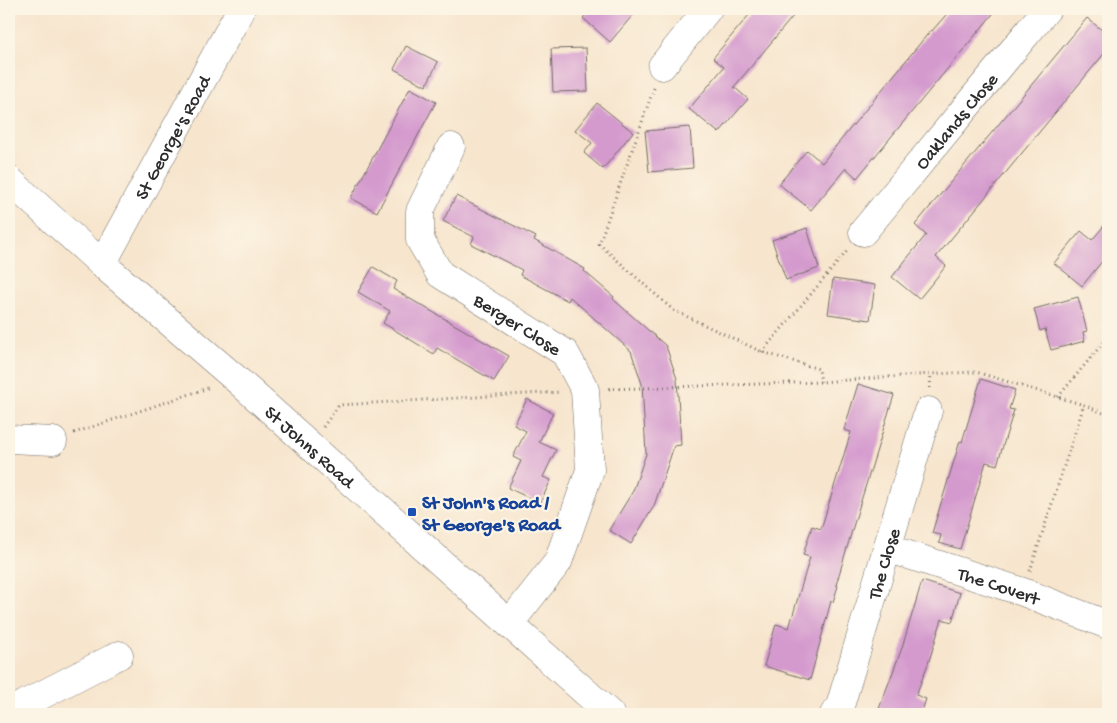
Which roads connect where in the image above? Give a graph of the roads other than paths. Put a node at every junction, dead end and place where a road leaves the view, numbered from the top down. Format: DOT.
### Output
graph roads {
  1 [pos="241,9"];
  2 [pos="708,9"];
  3 [pos="1047,9"];
  4 [pos="662,66"];
  5 [pos="451,147"];
  6 [pos="9,180"];
  7 [pos="863,232"];
  8 [pos="102,264"];
  9 [pos="928,411"];
  10 [pos="9,439"];
  11 [pos="52,441"];
  12 [pos="887,548"];
  13 [pos="509,624"];
  14 [pos="1108,625"];
  15 [pos="119,655"];
  16 [pos="9,712"];
  17 [pos="610,714"];
  18 [pos="834,714"];
  1 -- 8 [label="street, St George's Road"];
  2 -- 4 [label="street"];
  3 -- 7 [label="street, Oaklands Close"];
  5 -- 13 [label="street, Berger Close"];
  6 -- 8 [label="street, St Johns Road"];
  8 -- 13 [label="street, St Johns Road"];
  9 -- 12 [label="street, The Close"];
  10 -- 11 [label="street"];
  12 -- 14 [label="street, The Covert"];
  12 -- 18 [label="street, The Close"];
  13 -- 17 [label="street, St Johns Road"];
  15 -- 16 [label="street"];
}
